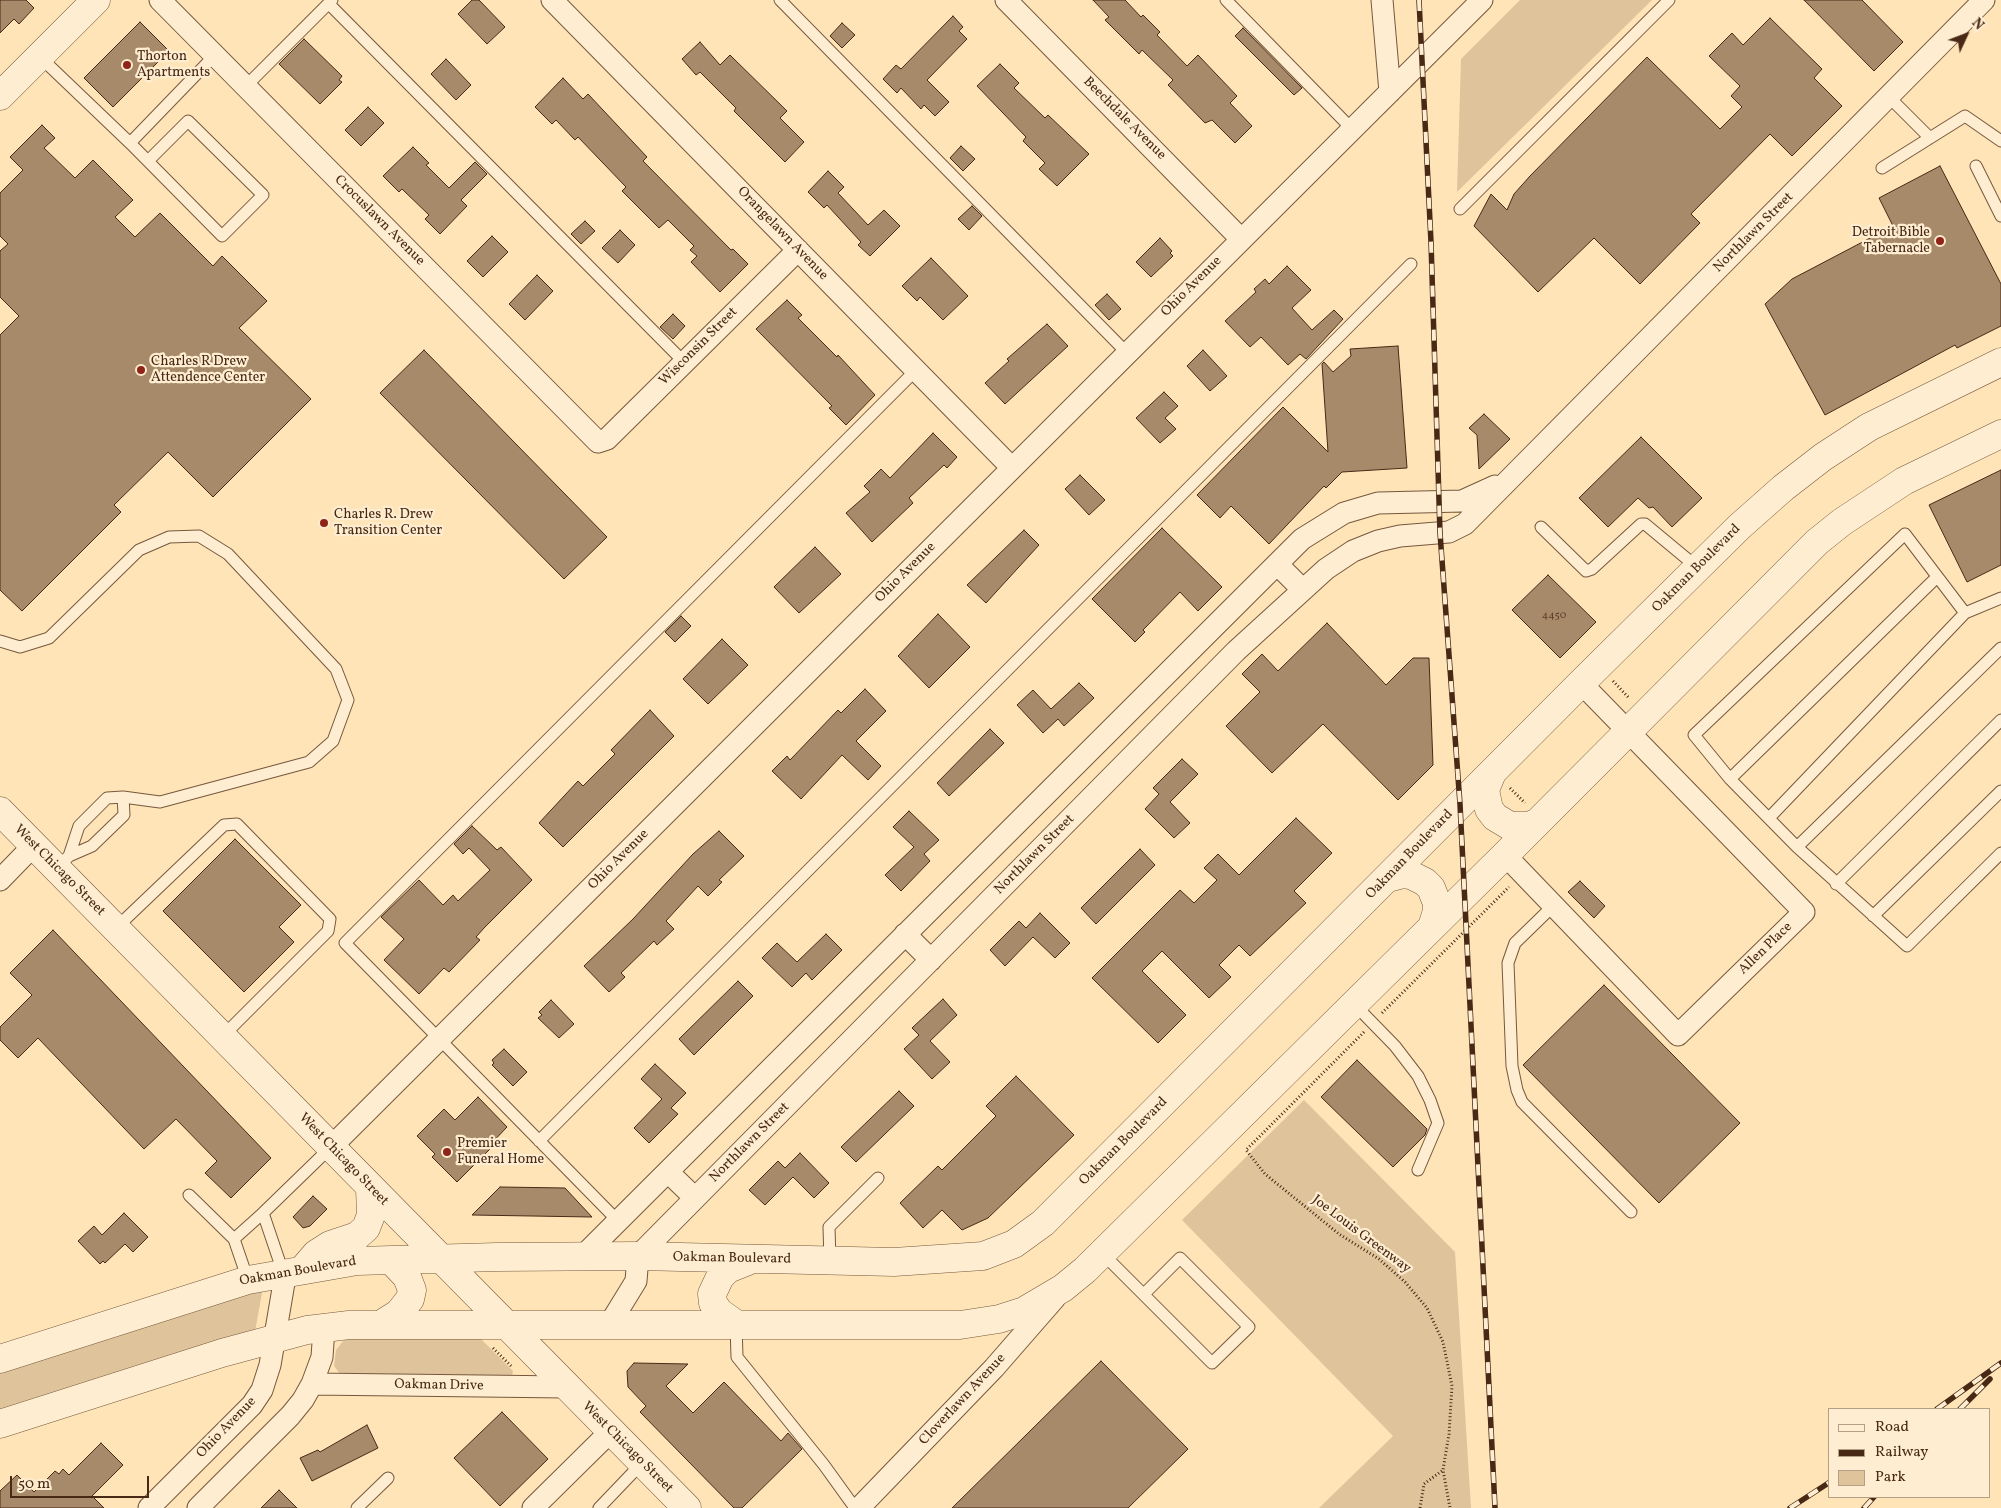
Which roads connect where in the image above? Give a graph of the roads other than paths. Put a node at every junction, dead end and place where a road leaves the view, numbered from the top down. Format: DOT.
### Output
graph roads {
  1 [pos="96,0"];
  2 [pos="160,0"];
  3 [pos="552,0"];
  4 [pos="780,0"];
  5 [pos="1006,0"];
  6 [pos="1226,0"];
  7 [pos="1382,0"];
  8 [pos="1482,0"];
  9 [pos="1669,0"];
  10 [pos="1984,0"];
  11 [pos="331,2"];
  12 [pos="215,55"];
  13 [pos="40,56"];
  14 [pos="246,86"];
  15 [pos="1390,92"];
  16 [pos="0,96"];
  17 [pos="1889,97"];
  18 [pos="1352,129"];
  19 [pos="1930,138"];
  20 [pos="2001,141"];
  21 [pos="130,144"];
  22 [pos="148,161"];
  23 [pos="1976,166"];
  24 [pos="1882,168"];
  25 [pos="1460,209"];
  26 [pos="2001,216"];
  27 [pos="1241,239"];
  28 [pos="798,250"];
  29 [pos="1411,264"];
  30 [pos="1127,353"];
  31 [pos="684,362"];
  32 [pos="2001,362"];
  33 [pos="916,370"];
  34 [pos="2001,434"];
  35 [pos="598,442"];
  36 [pos="1524,466"];
  37 [pos="1012,468"];
  38 [pos="1396,503"];
  39 [pos="1541,527"];
  40 [pos="1400,536"];
  41 [pos="1277,564"];
  42 [pos="1698,568"];
  43 [pos="1937,577"];
  44 [pos="1303,590"];
  45 [pos="2001,598"];
  46 [pos="1965,614"];
  47 [pos="1213,627"];
  48 [pos="0,641"];
  49 [pos="2001,648"];
  50 [pos="1236,650"];
  51 [pos="1581,683"];
  52 [pos="2001,720"];
  53 [pos="1627,730"];
  54 [pos="1500,779"];
  55 [pos="1730,779"];
  56 [pos="2001,791"];
  57 [pos="123,797"];
  58 [pos="0,811"];
  59 [pos="1534,816"];
  60 [pos="1769,818"];
  61 [pos="34,845"];
  62 [pos="1797,847"];
  63 [pos="2001,853"];
  64 [pos="1505,855"];
  65 [pos="63,862"];
  66 [pos="1388,878"];
  67 [pos="0,880"];
  68 [pos="1836,884"];
  69 [pos="1552,906"];
  70 [pos="1872,916"];
  71 [pos="1432,926"];
  72 [pos="116,928"];
  73 [pos="905,934"];
  74 [pos="931,960"];
  75 [pos="1354,1004"];
  76 [pos="222,1037"];
  77 [pos="439,1039"];
  78 [pos="539,1141"];
  79 [pos="331,1148"];
  80 [pos="1418,1170"];
  81 [pos="668,1172"];
  82 [pos="878,1178"];
  83 [pos="370,1188"];
  84 [pos="189,1195"];
  85 [pos="695,1198"];
  86 [pos="1631,1212"];
  87 [pos="263,1213"];
  88 [pos="618,1221"];
  89 [pos="234,1239"];
  90 [pos="1102,1253"];
  91 [pos="583,1256"];
  92 [pos="638,1256"];
  93 [pos="440,1258"];
  94 [pos="748,1260"];
  95 [pos="392,1261"];
  96 [pos="830,1261"];
  97 [pos="291,1271"];
  98 [pos="248,1280"];
  99 [pos="1064,1288"];
  100 [pos="1144,1294"];
  101 [pos="736,1324"];
  102 [pos="380,1325"];
  103 [pos="609,1325"];
  104 [pos="324,1328"];
  105 [pos="498,1335"];
  106 [pos="274,1339"];
  107 [pos="0,1359"];
  108 [pos="312,1384"];
  109 [pos="566,1388"];
  110 [pos="0,1424"];
  111 [pos="610,1432"];
  112 [pos="642,1463"];
  113 [pos="388,1478"];
  114 [pos="148,1508"];
  115 [pos="198,1508"];
  116 [pos="357,1508"];
  117 [pos="533,1508"];
  118 [pos="599,1508"];
  119 [pos="687,1508"];
  120 [pos="855,1508"];
  121 [pos="859,1508"];
  1 -- 13 [label="street"];
  2 -- 12 [label="street, Crocuslawn Avenue"];
  3 -- 28 [label="street, Orangelawn Avenue"];
  4 -- 30 [label="lane"];
  5 -- 27 [label="street, Beechdale Avenue"];
  6 -- 18 [label="lane"];
  7 -- 15 [label="street"];
  8 -- 15 [label="street, Ohio Avenue"];
  9 -- 25 [label="lane"];
  10 -- 17 [label="street, Northlawn Street"];
  11 -- 14 [label="lane"];
  11 -- 31 [label="lane"];
  12 -- 14 [label="street, Crocuslawn Avenue"];
  12 -- 21 [label="lane"];
  13 -- 16 [label="street"];
  13 -- 21 [label="lane"];
  14 -- 35 [label="street, Crocuslawn Avenue"];
  15 -- 18 [label="street, Ohio Avenue"];
  17 -- 19 [label="lane"];
  17 -- 36 [label="street, Northlawn Street"];
  18 -- 27 [label="street, Ohio Avenue"];
  19 -- 20 [label="lane"];
  19 -- 24 [label="lane"];
  21 -- 22 [label="lane"];
  22 -- 22 [label="lane"];
  23 -- 26 [label="lane"];
  27 -- 30 [label="street, Ohio Avenue"];
  28 -- 31 [label="street, Wisconsin Street"];
  28 -- 33 [label="street, Orangelawn Avenue"];
  29 -- 78 [label="lane"];
  30 -- 37 [label="street, Ohio Avenue"];
  31 -- 35 [label="street, Wisconsin Street"];
  32 -- 42 [label="street, Oakman Boulevard"];
  33 -- 37 [label="street, Orangelawn Avenue"];
  33 -- 77 [label="lane"];
  34 -- 53 [label="street"];
  36 -- 38 [label="street, Northlawn Street"];
  36 -- 40 [label="street, Northlawn Street"];
  37 -- 77 [label="street, Ohio Avenue"];
  38 -- 40 [label="street"];
  38 -- 41 [label="street, Northlawn Street"];
  39 -- 42 [label="lane"];
  40 -- 44 [label="street, Northlawn Street"];
  41 -- 44 [label="street"];
  41 -- 47 [label="street, Northlawn Street"];
  42 -- 51 [label="street, Oakman Boulevard"];
  43 -- 46 [label="lane"];
  43 -- 55 [label="lane"];
  43 -- 55 [label="lane"];
  44 -- 50 [label="street, Northlawn Street"];
  45 -- 46 [label="lane"];
  46 -- 60 [label="lane"];
  47 -- 50 [label="street"];
  47 -- 73 [label="street, Northlawn Street"];
  48 -- 57 [label="lane"];
  49 -- 62 [label="lane"];
  50 -- 74 [label="street, Northlawn Street"];
  51 -- 53 [label="street, Allen Place"];
  51 -- 54 [label="street, Oakman Boulevard"];
  52 -- 68 [label="lane"];
  53 -- 59 [label="street"];
  53 -- 69 [label="street, Allen Place"];
  54 -- 59 [label="street"];
  54 -- 66 [label="street, Oakman Boulevard"];
  55 -- 60 [label="lane"];
  56 -- 70 [label="lane"];
  57 -- 65 [label="lane"];
  57 -- 65 [label="lane"];
  58 -- 61 [label="street, West Chicago Street"];
  59 -- 64 [label="street"];
  60 -- 62 [label="lane"];
  61 -- 65 [label="street, West Chicago Street"];
  61 -- 67 [label="street"];
  62 -- 68 [label="lane"];
  63 -- 70 [label="lane"];
  64 -- 69 [label="street, Allen Place"];
  64 -- 71 [label="street"];
  65 -- 72 [label="street, West Chicago Street"];
  66 -- 71 [label="street"];
  66 -- 96 [label="street, Oakman Boulevard"];
  68 -- 70 [label="lane"];
  69 -- 86 [label="lane"];
  71 -- 75 [label="street"];
  72 -- 76 [label="street, West Chicago Street"];
  72 -- 76 [label="lane"];
  73 -- 74 [label="street"];
  73 -- 81 [label="street, Northlawn Street"];
  74 -- 85 [label="street, Northlawn Street"];
  75 -- 80 [label="lane"];
  75 -- 90 [label="street"];
  76 -- 79 [label="street, West Chicago Street"];
  77 -- 78 [label="lane"];
  77 -- 79 [label="street, Ohio Avenue"];
  78 -- 88 [label="lane"];
  79 -- 83 [label="street, West Chicago Street"];
  79 -- 87 [label="lane"];
  81 -- 85 [label="street"];
  81 -- 88 [label="street, Northlawn Street"];
  82 -- 96 [label="lane"];
  83 -- 93 [label="street, West Chicago Street"];
  83 -- 97 [label="street"];
  84 -- 89 [label="lane"];
  85 -- 92 [label="street, Northlawn Street"];
  87 -- 89 [label="lane"];
  87 -- 97 [label="lane"];
  88 -- 91 [label="street, Northlawn Street"];
  89 -- 98 [label="lane"];
  90 -- 99 [label="street"];
  90 -- 100 [label="lane"];
  91 -- 92 [label="street, Oakman Boulevard"];
  91 -- 93 [label="street, Oakman Boulevard"];
  92 -- 94 [label="street, Oakman Boulevard"];
  92 -- 103 [label="street"];
  93 -- 95 [label="street, Oakman Boulevard"];
  93 -- 105 [label="street, West Chicago Street"];
  94 -- 96 [label="street, Oakman Boulevard"];
  94 -- 101 [label="street"];
  95 -- 97 [label="street, Oakman Boulevard"];
  95 -- 102 [label="street"];
  97 -- 98 [label="street, Oakman Boulevard"];
  97 -- 106 [label="street, Ohio Avenue"];
  98 -- 107 [label="street, Oakman Boulevard"];
  99 -- 101 [label="street"];
  99 -- 121 [label="street, Cloverlawn Avenue"];
  100 -- 100 [label="lane"];
  101 -- 103 [label="street"];
  101 -- 120 [label="lane"];
  102 -- 104 [label="street"];
  102 -- 105 [label="street"];
  103 -- 105 [label="street"];
  104 -- 106 [label="street"];
  104 -- 108 [label="street"];
  105 -- 109 [label="street, West Chicago Street"];
  106 -- 110 [label="street"];
  106 -- 114 [label="street, Ohio Avenue"];
  108 -- 109 [label="street, Oakman Drive"];
  108 -- 115 [label="street"];
  109 -- 111 [label="street, West Chicago Street"];
  111 -- 112 [label="street, West Chicago Street"];
  111 -- 117 [label="street"];
  112 -- 118 [label="lane"];
  112 -- 119 [label="street, West Chicago Street"];
  113 -- 116 [label="lane"];
}
